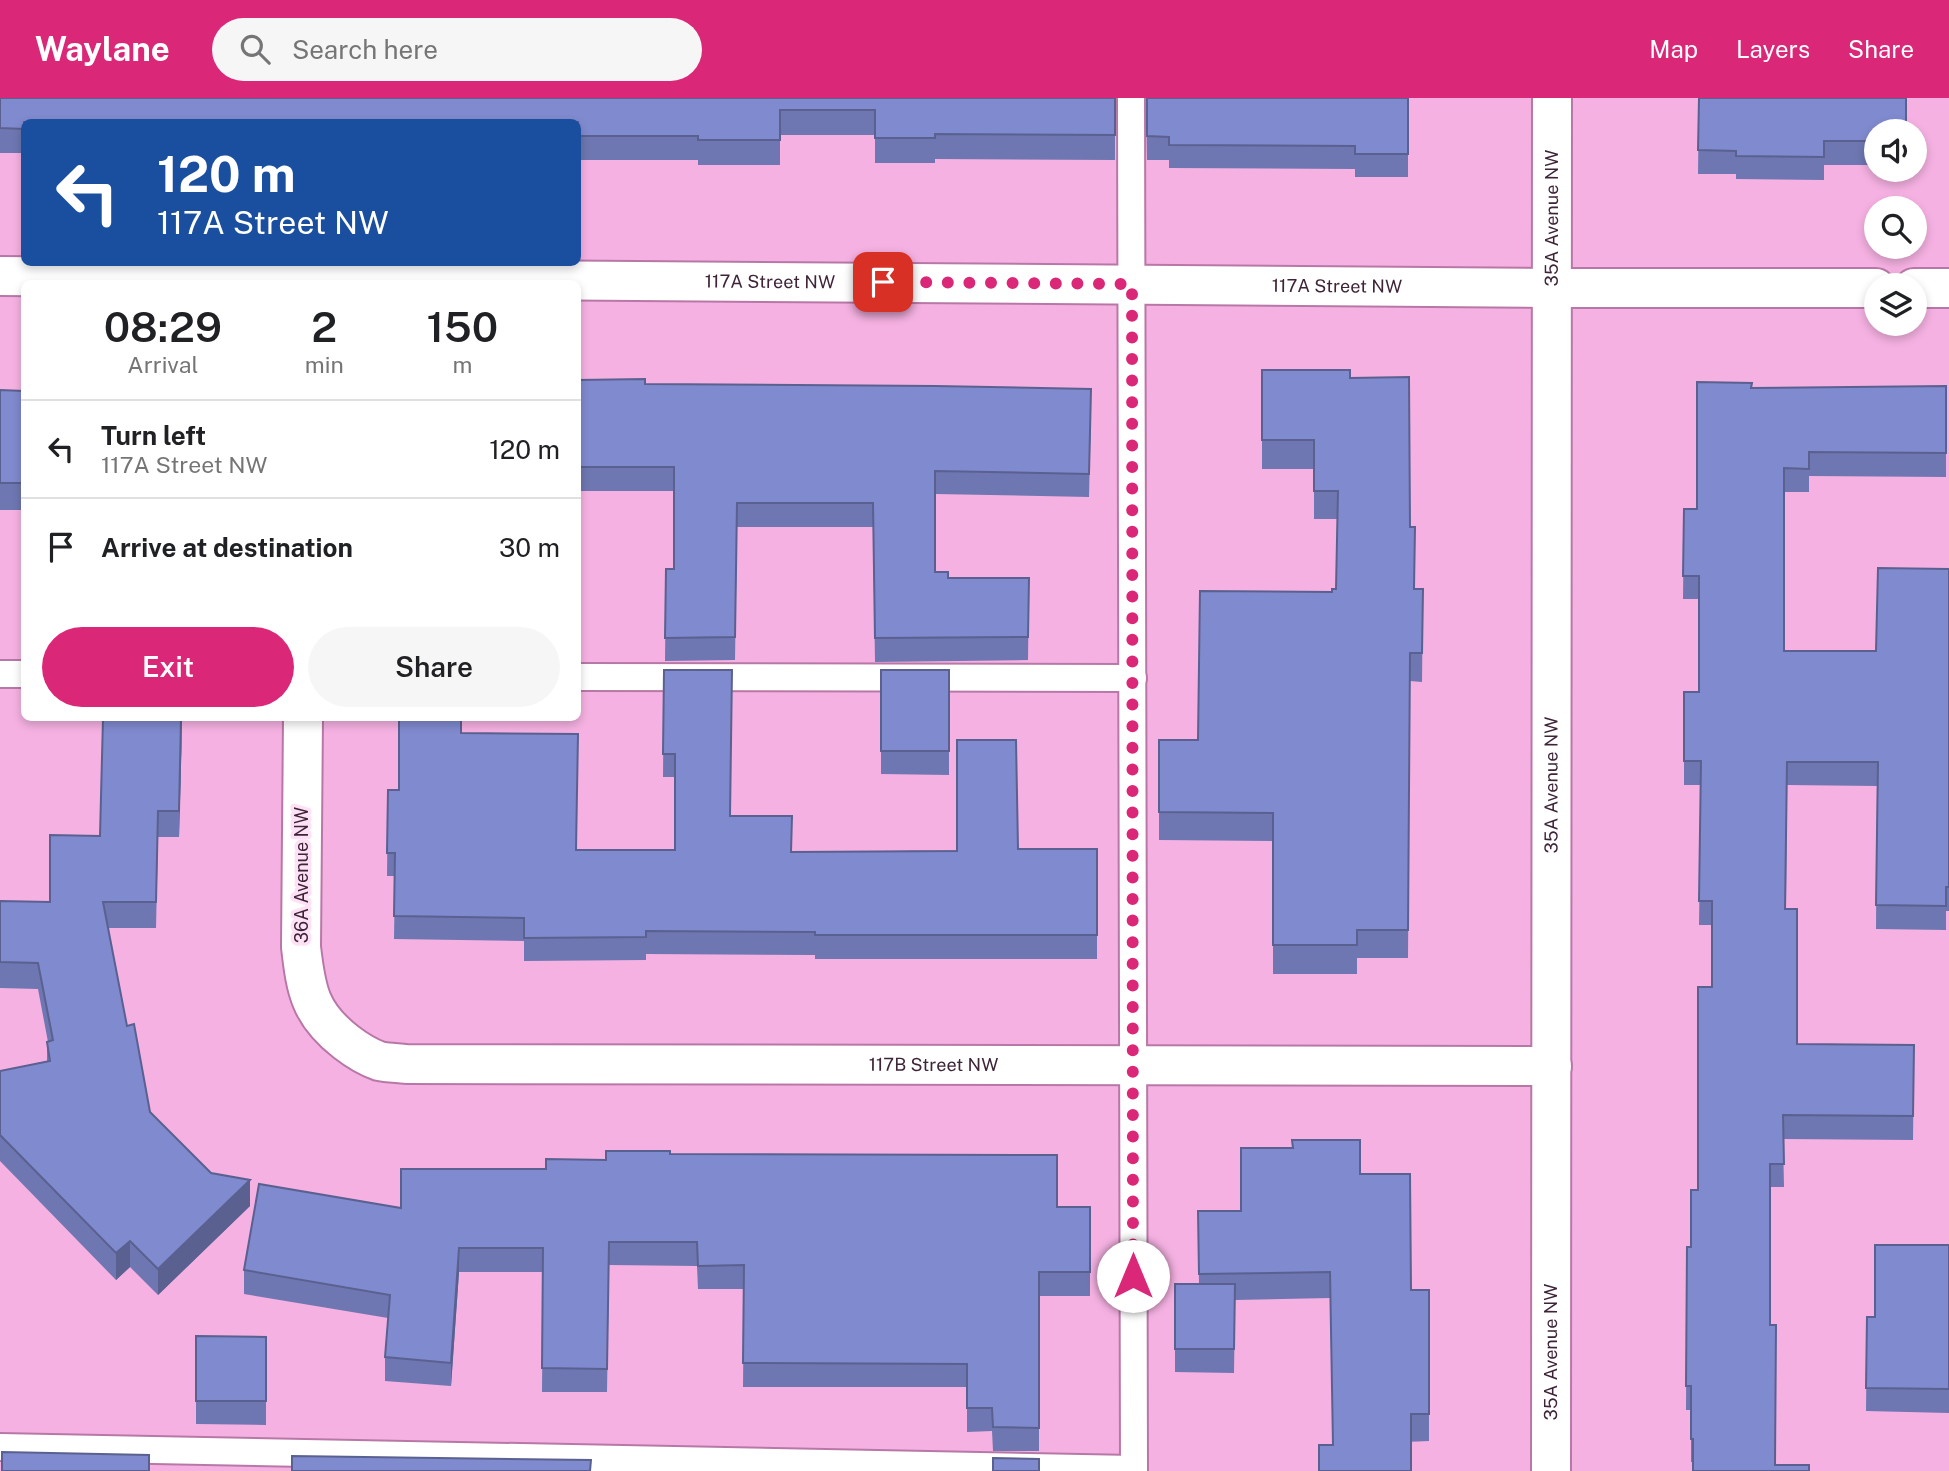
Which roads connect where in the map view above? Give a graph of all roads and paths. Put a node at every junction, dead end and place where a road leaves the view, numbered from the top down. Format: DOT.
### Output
graph roads {
  1 [pos="1131,98"];
  2 [pos="1552,98"];
  3 [pos="0,276"];
  4 [pos="303,280"];
  5 [pos="581,281"];
  6 [pos="1132,284"];
  7 [pos="1553,288"];
  8 [pos="1864,288"];
  9 [pos="1927,288"];
  10 [pos="1949,288"];
  11 [pos="0,674"];
  12 [pos="21,674"];
  13 [pos="581,677"];
  14 [pos="1133,678"];
  15 [pos="303,721"];
  16 [pos="327,1027"];
  17 [pos="1133,1065"];
  18 [pos="1552,1066"];
  19 [pos="0,1447"];
  20 [pos="1133,1470"];
  21 [pos="1551,1471"];
  1 -- 6 [label="lane"];
  2 -- 7 [label="street, 35A Avenue NW"];
  3 -- 4 [label="street, 117A Street NW"];
  5 -- 6 [label="street, 117A Street NW"];
  6 -- 7 [label="street, 117A Street NW"];
  6 -- 14 [label="lane"];
  7 -- 8 [label="street, 117A Street NW"];
  7 -- 18 [label="street, 35A Avenue NW"];
  9 -- 10 [label="street"];
  11 -- 12 [label="lane"];
  13 -- 14 [label="lane"];
  14 -- 17 [label="lane"];
  15 -- 16 [label="street, 36A Avenue NW"];
  16 -- 17 [label="street, 117B Street NW"];
  17 -- 18 [label="street, 117B Street NW"];
  17 -- 20 [label="lane"];
  18 -- 21 [label="street, 35A Avenue NW"];
  19 -- 20 [label="lane"];
}
